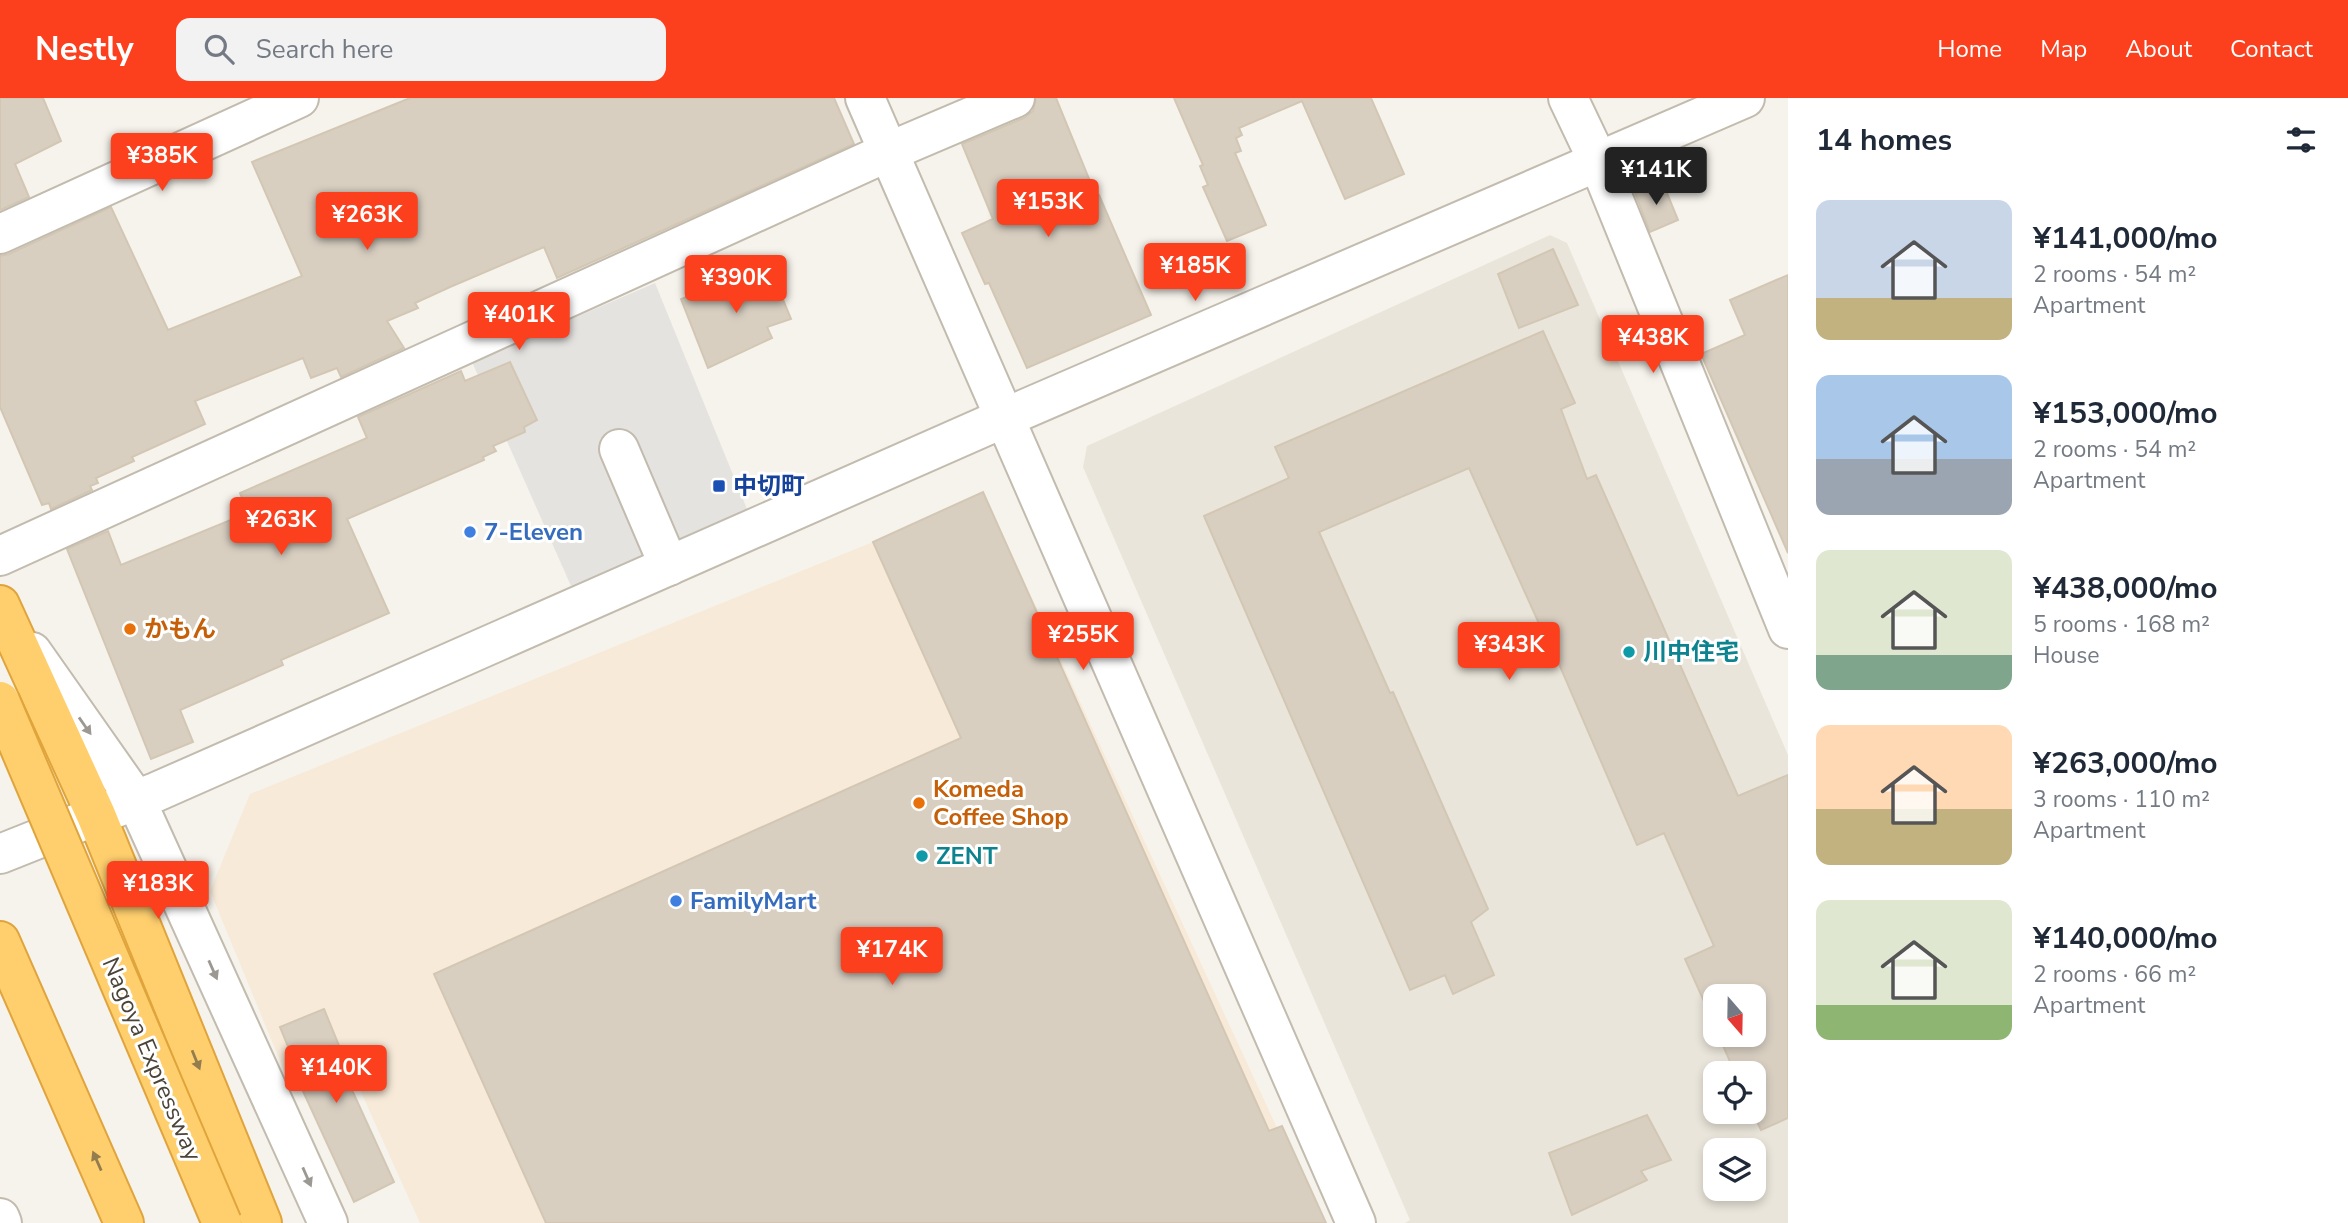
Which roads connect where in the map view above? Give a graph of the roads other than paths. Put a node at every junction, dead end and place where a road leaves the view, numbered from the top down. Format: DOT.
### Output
graph roads {
  1 [pos="299,98"];
  2 [pos="865,98"];
  3 [pos="1015,98"];
  4 [pos="1568,98"];
  5 [pos="1745,98"];
  6 [pos="888,152"];
  7 [pos="1598,161"];
  8 [pos="0,234"];
  9 [pos="1004,418"];
  10 [pos="619,449"];
  11 [pos="0,556"];
  12 [pos="669,566"];
  13 [pos="1,608"];
  14 [pos="1788,629"];
  15 [pos="0,701"];
  16 [pos="0,761"];
  17 [pos="136,800"];
  18 [pos="96,815"];
  19 [pos="0,854"];
  20 [pos="0,941"];
  21 [pos="0,1218"];
  22 [pos="2,1223"];
  23 [pos="124,1223"];
  24 [pos="197,1223"];
  25 [pos="222,1223"];
  26 [pos="262,1223"];
  27 [pos="328,1223"];
  28 [pos="1356,1223"];
  1 -- 8 [label="street"];
  2 -- 6 [label="street"];
  3 -- 6 [label="street"];
  4 -- 7 [label="street"];
  5 -- 7 [label="street"];
  6 -- 9 [label="street"];
  6 -- 11 [label="street"];
  7 -- 9 [label="street"];
  7 -- 14 [label="street"];
  9 -- 12 [label="street"];
  9 -- 28 [label="street"];
  10 -- 12 [label="street"];
  12 -- 17 [label="street"];
  13 -- 17 [label="street, one-way"];
  13 -- 18 [label="highway"];
  15 -- 25 [label="highway, Nagoya Expressway, bridge"];
  16 -- 24 [label="highway, Nagoya Expressway"];
  17 -- 18 [label="street"];
  17 -- 27 [label="street, one-way"];
  18 -- 19 [label="street"];
  18 -- 26 [label="highway, one-way"];
  23 -- 20 [label="highway, one-way"];
  21 -- 22 [label="street"];
}
